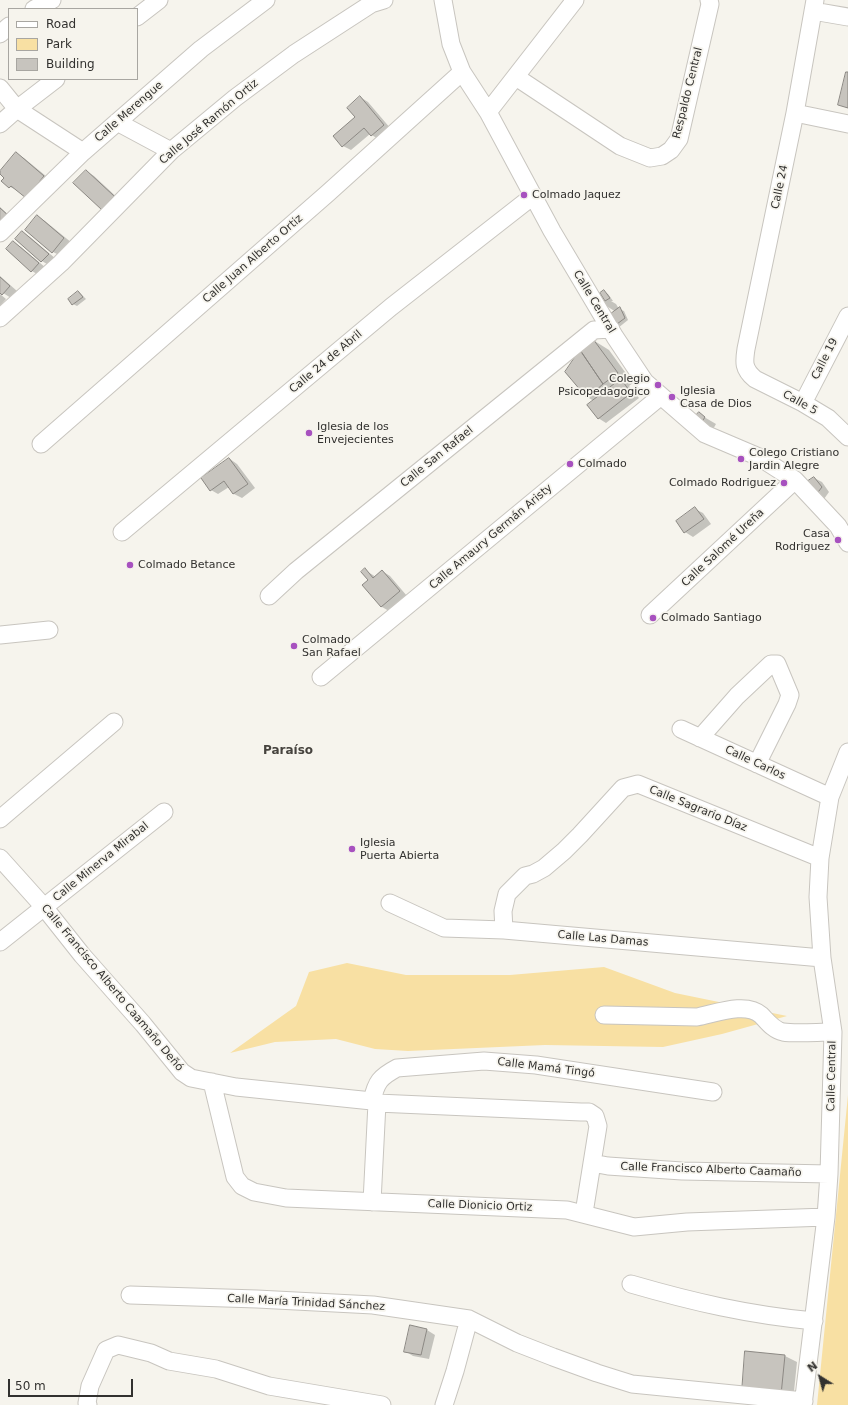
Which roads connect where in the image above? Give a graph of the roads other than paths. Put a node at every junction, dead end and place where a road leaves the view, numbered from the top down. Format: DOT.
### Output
graph roads {
  1 [pos="52,0"];
  2 [pos="159,0"];
  3 [pos="266,0"];
  4 [pos="384,0"];
  5 [pos="443,0"];
  6 [pos="575,0"];
  7 [pos="709,0"];
  8 [pos="814,5"];
  9 [pos="36,8"];
  10 [pos="138,16"];
  11 [pos="848,16"];
  12 [pos="8,27"];
  13 [pos="0,34"];
  14 [pos="462,72"];
  15 [pos="516,77"];
  16 [pos="55,80"];
  17 [pos="0,88"];
  18 [pos="17,108"];
  19 [pos="488,112"];
  20 [pos="795,113"];
  21 [pos="117,122"];
  22 [pos="0,124"];
  23 [pos="848,124"];
  24 [pos="171,151"];
  25 [pos="82,152"];
  26 [pos="533,196"];
  27 [pos="0,233"];
  28 [pos="848,316"];
  29 [pos="0,318"];
  30 [pos="611,329"];
  31 [pos="749,374"];
  32 [pos="661,396"];
  33 [pos="803,403"];
  34 [pos="848,437"];
  35 [pos="41,444"];
  36 [pos="795,480"];
  37 [pos="843,521"];
  38 [pos="122,532"];
  39 [pos="848,543"];
  40 [pos="269,596"];
  41 [pos="650,615"];
  42 [pos="49,630"];
  43 [pos="0,635"];
  44 [pos="321,677"];
  45 [pos="114,722"];
  46 [pos="681,729"];
  47 [pos="700,738"];
  48 [pos="848,752"];
  49 [pos="757,764"];
  50 [pos="830,797"];
  51 [pos="164,812"];
  52 [pos="0,819"];
  53 [pos="0,858"];
  54 [pos="820,858"];
  55 [pos="390,903"];
  56 [pos="44,907"];
  57 [pos="504,930"];
  58 [pos="0,942"];
  59 [pos="822,958"];
  60 [pos="604,1015"];
  61 [pos="833,1032"];
  62 [pos="212,1082"];
  63 [pos="713,1092"];
  64 [pos="374,1102"];
  65 [pos="592,1163"];
  66 [pos="830,1174"];
  67 [pos="372,1202"];
  68 [pos="584,1213"];
  69 [pos="826,1217"];
  70 [pos="631,1284"];
  71 [pos="130,1295"];
  72 [pos="469,1319"];
  73 [pos="814,1321"];
  74 [pos="804,1403"];
  75 [pos="88,1405"];
  76 [pos="382,1405"];
  77 [pos="444,1405"];
  1 -- 9 [label="street"];
  2 -- 10 [label="street"];
  3 -- 21 [label="street, Calle Merengue"];
  4 -- 24 [label="street, Calle José Ramón Ortiz"];
  5 -- 14 [label="street, Calle Central"];
  6 -- 15 [label="street"];
  7 -- 15 [label="street, Respaldo Central"];
  8 -- 11 [label="street"];
  8 -- 20 [label="street, Calle 24"];
  12 -- 13 [label="street"];
  14 -- 19 [label="street, Calle Central"];
  14 -- 35 [label="street, Calle Juan Alberto Ortiz"];
  15 -- 19 [label="street"];
  16 -- 18 [label="street"];
  17 -- 18 [label="street"];
  18 -- 22 [label="street"];
  18 -- 25 [label="street"];
  19 -- 26 [label="street, Calle Central"];
  20 -- 23 [label="street"];
  20 -- 31 [label="street, Calle 24"];
  21 -- 24 [label="street"];
  21 -- 25 [label="street, Calle Merengue"];
  24 -- 29 [label="street, Calle José Ramón Ortiz"];
  25 -- 27 [label="street, Calle Merengue"];
  26 -- 30 [label="street, Calle Central"];
  26 -- 38 [label="street, Calle 24 de Abril"];
  28 -- 33 [label="street, Calle 19"];
  30 -- 32 [label="street, Calle Central"];
  30 -- 40 [label="street, Calle San Rafael"];
  31 -- 33 [label="street, Calle 5"];
  32 -- 36 [label="street, Calle Central"];
  32 -- 44 [label="street, Calle Amaury Germán Aristy"];
  33 -- 34 [label="street, Calle 5"];
  36 -- 37 [label="street, Calle Central"];
  36 -- 41 [label="street, Calle Salomé Ureña"];
  37 -- 39 [label="street, Calle Central"];
  42 -- 43 [label="street"];
  45 -- 52 [label="street"];
  46 -- 47 [label="street, Calle Carlos"];
  47 -- 49 [label="street, Calle Carlos"];
  47 -- 49 [label="street"];
  48 -- 50 [label="street, Calle Central"];
  49 -- 50 [label="street, Calle Carlos"];
  50 -- 54 [label="street, Calle Central"];
  51 -- 56 [label="street, Calle Minerva Mirabal"];
  53 -- 56 [label="street, Calle Francisco Alberto Caamaño Deñó"];
  54 -- 57 [label="street, Calle Sagrario Díaz"];
  54 -- 59 [label="street, Calle Central"];
  55 -- 57 [label="street, Calle Las Damas"];
  56 -- 58 [label="street, Calle Minerva Mirabal"];
  56 -- 62 [label="street, Calle Francisco Alberto Caamaño Deñó"];
  57 -- 59 [label="street, Calle Las Damas"];
  59 -- 61 [label="street, Calle Central"];
  60 -- 61 [label="street"];
  61 -- 66 [label="street, Calle Central"];
  62 -- 64 [label="street, Calle Francisco Alberto Caamaño Deñó"];
  62 -- 67 [label="street, Calle Dionicio Ortiz"];
  63 -- 64 [label="street, Calle Mamá Tingó"];
  64 -- 65 [label="street, Calle Francisco Alberto Caamaño Deñó"];
  64 -- 67 [label="street, Calle Mamá Tingó"];
  65 -- 66 [label="street, Calle Francisco Alberto Caamaño"];
  65 -- 68 [label="street, Calle Francisco Alberto Caamaño Deñó"];
  66 -- 69 [label="street, Calle Central"];
  67 -- 68 [label="street, Calle Dionicio Ortiz"];
  68 -- 69 [label="street, Calle Dionicio Ortiz"];
  69 -- 73 [label="street, Calle Central"];
  70 -- 73 [label="street"];
  71 -- 72 [label="street, Calle María Trinidad Sánchez"];
  72 -- 74 [label="street, Calle María Trinidad Sánchez"];
  72 -- 77 [label="street"];
  73 -- 74 [label="street, Calle Central"];
  75 -- 76 [label="street"];
}
